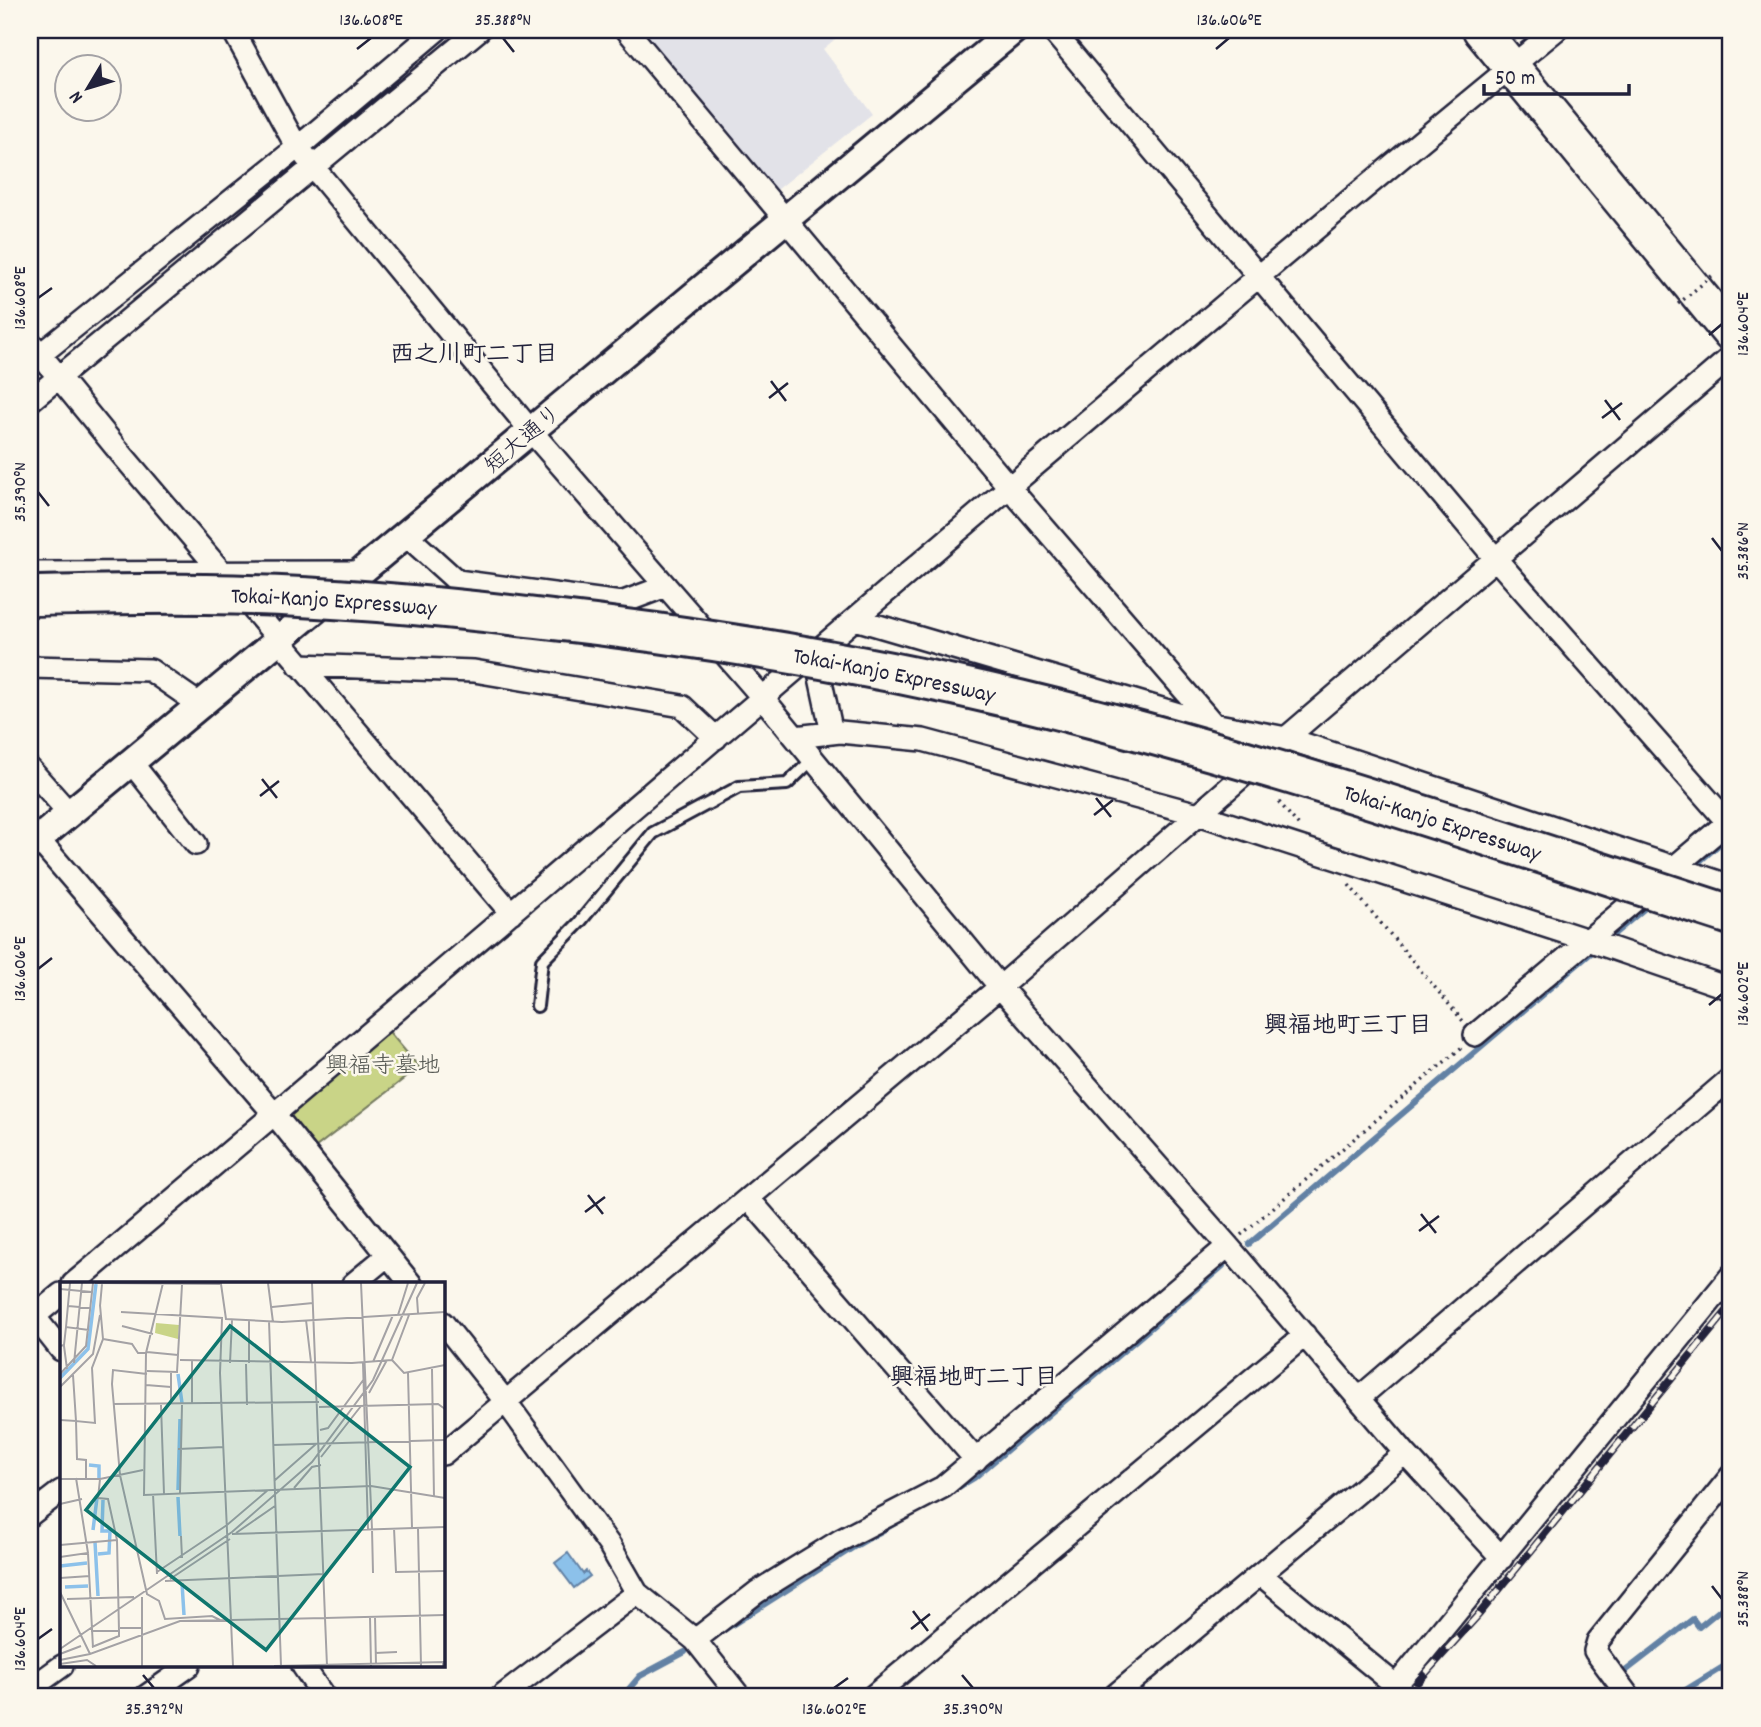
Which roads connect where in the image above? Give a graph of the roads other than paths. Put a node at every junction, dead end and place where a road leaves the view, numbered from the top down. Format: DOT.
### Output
graph roads {
  1 [pos="233,30"];
  2 [pos="437,30"];
  3 [pos="479,30"];
  4 [pos="626,30"];
  5 [pos="1014,30"];
  6 [pos="1052,30"];
  7 [pos="1481,30"];
  8 [pos="1556,30"];
  9 [pos="1511,67"];
  10 [pos="305,156"];
  11 [pos="784,220"];
  12 [pos="1258,276"];
  13 [pos="1731,334"];
  14 [pos="1731,357"];
  15 [pos="43,361"];
  16 [pos="30,401"];
  17 [pos="531,431"];
  18 [pos="1009,487"];
  19 [pos="405,534"];
  20 [pos="1495,558"];
  21 [pos="358,572"];
  22 [pos="30,573"];
  23 [pos="224,573"];
  24 [pos="666,586"];
  25 [pos="30,596"];
  26 [pos="855,619"];
  27 [pos="277,639"];
  28 [pos="815,654"];
  29 [pos="299,665"];
  30 [pos="30,667"];
  31 [pos="763,698"];
  32 [pos="199,704"];
  33 [pos="1213,724"];
  34 [pos="832,733"];
  35 [pos="795,737"];
  36 [pos="716,738"];
  37 [pos="1286,738"];
  38 [pos="813,759"];
  39 [pos="131,761"];
  40 [pos="1251,768"];
  41 [pos="30,769"];
  42 [pos="69,813"];
  43 [pos="1198,814"];
  44 [pos="1730,824"];
  45 [pos="34,842"];
  46 [pos="196,844"];
  47 [pos="1674,868"];
  48 [pos="1731,886"];
  49 [pos="511,913"];
  50 [pos="1731,915"];
  51 [pos="1588,940"];
  52 [pos="1000,987"];
  53 [pos="1731,989"];
  54 [pos="537,1006"];
  55 [pos="1475,1035"];
  56 [pos="1731,1078"];
  57 [pos="275,1115"];
  58 [pos="748,1198"];
  59 [pos="1228,1246"];
  60 [pos="388,1255"];
  61 [pos="1731,1276"];
  62 [pos="75,1282"];
  63 [pos="355,1282"];
  64 [pos="409,1282"];
  65 [pos="60,1295"];
  66 [pos="31,1316"];
  67 [pos="444,1324"];
  68 [pos="1305,1335"];
  69 [pos="60,1349"];
  70 [pos="1359,1398"];
  71 [pos="506,1402"];
  72 [pos="444,1453"];
  73 [pos="1405,1453"];
  74 [pos="976,1460"];
  75 [pos="1731,1476"];
  76 [pos="60,1492"];
  77 [pos="30,1515"];
  78 [pos="1502,1558"];
  79 [pos="1260,1574"];
  80 [pos="637,1593"];
  81 [pos="695,1640"];
  82 [pos="60,1667"];
  83 [pos="186,1668"];
  84 [pos="304,1668"];
  85 [pos="30,1689"];
  86 [pos="1398,1694"];
  87 [pos="145,1697"];
  88 [pos="324,1697"];
  89 [pos="501,1697"];
  90 [pos="740,1697"];
  91 [pos="872,1697"];
  92 [pos="1113,1697"];
  93 [pos="1629,1697"];
  1 -- 10 [label="street"];
  2 -- 10 [label="street"];
  3 -- 10 [label="street"];
  4 -- 11 [label="street"];
  5 -- 11 [label="street, 短大通り"];
  6 -- 12 [label="street"];
  7 -- 9 [label="highway"];
  8 -- 9 [label="street"];
  9 -- 12 [label="street"];
  9 -- 13 [label="highway"];
  10 -- 15 [label="street"];
  10 -- 15 [label="street"];
  10 -- 17 [label="street"];
  11 -- 17 [label="street, 短大通り"];
  11 -- 18 [label="street"];
  12 -- 18 [label="street"];
  12 -- 20 [label="street"];
  14 -- 20 [label="street"];
  15 -- 16 [label="street"];
  15 -- 23 [label="street"];
  17 -- 19 [label="street, 短大通り"];
  17 -- 24 [label="street"];
  18 -- 26 [label="street"];
  18 -- 33 [label="street"];
  19 -- 21 [label="street, 短大通り"];
  19 -- 24 [label="street"];
  20 -- 37 [label="street"];
  20 -- 44 [label="street"];
  21 -- 23 [label="street"];
  21 -- 27 [label="street, 短大通り"];
  22 -- 23 [label="street"];
  23 -- 27 [label="street"];
  24 -- 31 [label="street"];
  25 -- 50 [label="highway, Tokai-Kanjo Expressway, bridge"];
  26 -- 28 [label="street"];
  26 -- 33 [label="street"];
  27 -- 29 [label="street"];
  27 -- 32 [label="street, 短大通り"];
  28 -- 31 [label="street"];
  28 -- 34 [label="street"];
  29 -- 36 [label="street"];
  29 -- 49 [label="street"];
  30 -- 32 [label="street"];
  31 -- 35 [label="street"];
  31 -- 36 [label="street"];
  32 -- 39 [label="street, 短大通り"];
  33 -- 37 [label="street"];
  33 -- 40 [label="street"];
  34 -- 35 [label="street"];
  34 -- 43 [label="street"];
  35 -- 38 [label="street"];
  36 -- 49 [label="street"];
  37 -- 40 [label="street"];
  37 -- 47 [label="street"];
  38 -- 52 [label="street"];
  38 -- 54 [label="lane"];
  39 -- 42 [label="street, 短大通り"];
  39 -- 46 [label="street"];
  40 -- 43 [label="street"];
  41 -- 42 [label="street"];
  42 -- 45 [label="street, 短大通り"];
  43 -- 51 [label="street"];
  43 -- 52 [label="street"];
  44 -- 47 [label="street"];
  45 -- 57 [label="street"];
  47 -- 48 [label="street"];
  47 -- 51 [label="street"];
  49 -- 57 [label="street"];
  51 -- 53 [label="street"];
  51 -- 55 [label="street"];
  52 -- 58 [label="street"];
  52 -- 59 [label="street"];
  56 -- 70 [label="street"];
  57 -- 60 [label="street"];
  57 -- 62 [label="street"];
  58 -- 71 [label="street"];
  58 -- 74 [label="street"];
  59 -- 68 [label="street"];
  59 -- 74 [label="street"];
  60 -- 63 [label="street"];
  60 -- 64 [label="street"];
  61 -- 78 [label="street"];
  65 -- 66 [label="street"];
  66 -- 69 [label="street"];
  67 -- 71 [label="street"];
  68 -- 70 [label="street"];
  68 -- 91 [label="street"];
  70 -- 73 [label="street"];
  71 -- 72 [label="street"];
  71 -- 80 [label="street"];
  73 -- 78 [label="street"];
  73 -- 79 [label="street"];
  74 -- 81 [label="street"];
  75 -- 93 [label="street"];
  76 -- 77 [label="street"];
  78 -- 86 [label="street"];
  79 -- 86 [label="street"];
  79 -- 92 [label="street"];
  80 -- 81 [label="street"];
  80 -- 89 [label="street"];
  81 -- 90 [label="street"];
  82 -- 85 [label="street"];
  83 -- 87 [label="street"];
  84 -- 88 [label="street"];
}
